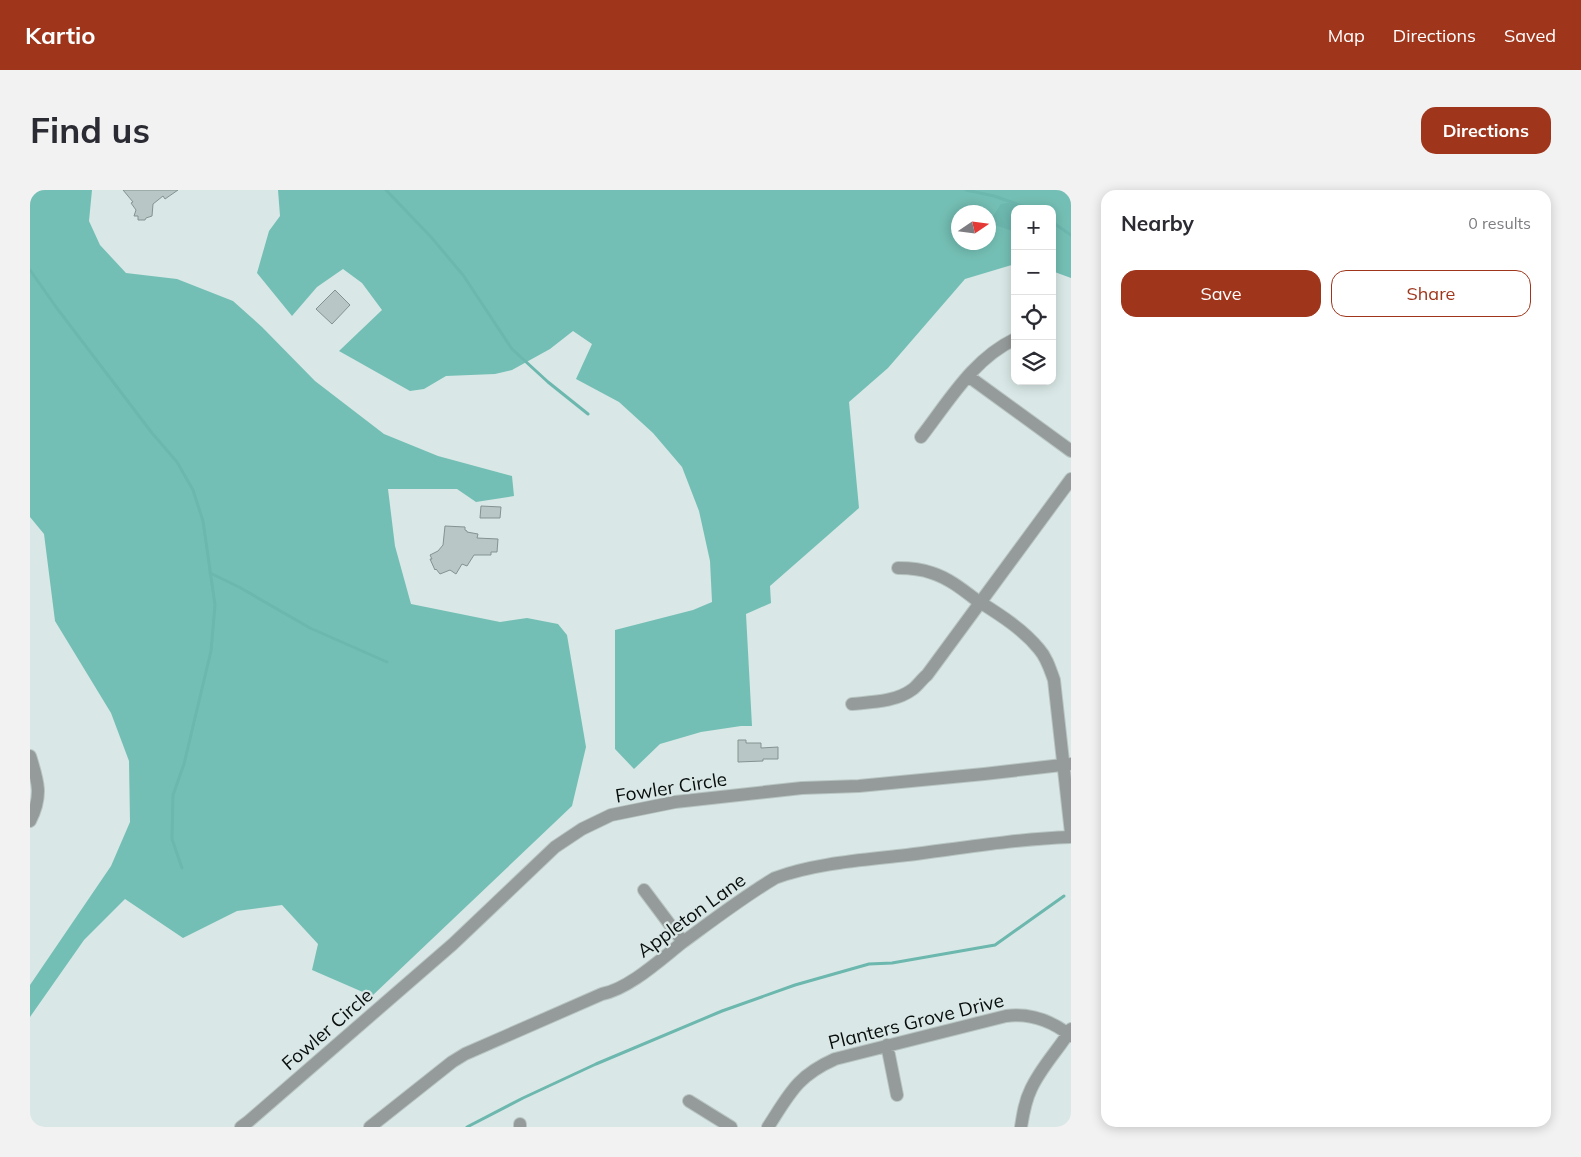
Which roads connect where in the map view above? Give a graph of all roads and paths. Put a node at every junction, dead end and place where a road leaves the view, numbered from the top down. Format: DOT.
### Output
graph roads {
  1 [pos="1013,340"];
  2 [pos="968,376"];
  3 [pos="921,437"];
  4 [pos="1071,451"];
  5 [pos="1071,479"];
  6 [pos="898,568"];
  7 [pos="980,602"];
  8 [pos="852,704"];
  9 [pos="30,756"];
  10 [pos="1068,764"];
  11 [pos="30,821"];
  12 [pos="1071,835"];
  13 [pos="644,890"];
  14 [pos="683,942"];
  15 [pos="1070,1033"];
  16 [pos="887,1045"];
  17 [pos="897,1095"];
  18 [pos="689,1100"];
  19 [pos="241,1127"];
  20 [pos="370,1127"];
  21 [pos="730,1127"];
  22 [pos="768,1127"];
  23 [pos="1021,1127"];
  1 -- 2 [label="street"];
  2 -- 3 [label="street"];
  2 -- 4 [label="street"];
  5 -- 7 [label="street"];
  6 -- 7 [label="street"];
  7 -- 8 [label="street"];
  7 -- 10 [label="street"];
  9 -- 11 [label="street"];
  10 -- 12 [label="street"];
  10 -- 19 [label="street, Fowler Circle"];
  12 -- 14 [label="street, Appleton Lane"];
  13 -- 14 [label="street"];
  14 -- 20 [label="street, Appleton Lane"];
  15 -- 16 [label="street, Planters Grove Drive"];
  15 -- 23 [label="street"];
  16 -- 17 [label="street"];
  16 -- 22 [label="street, Planters Grove Drive"];
  18 -- 21 [label="street"];
}
